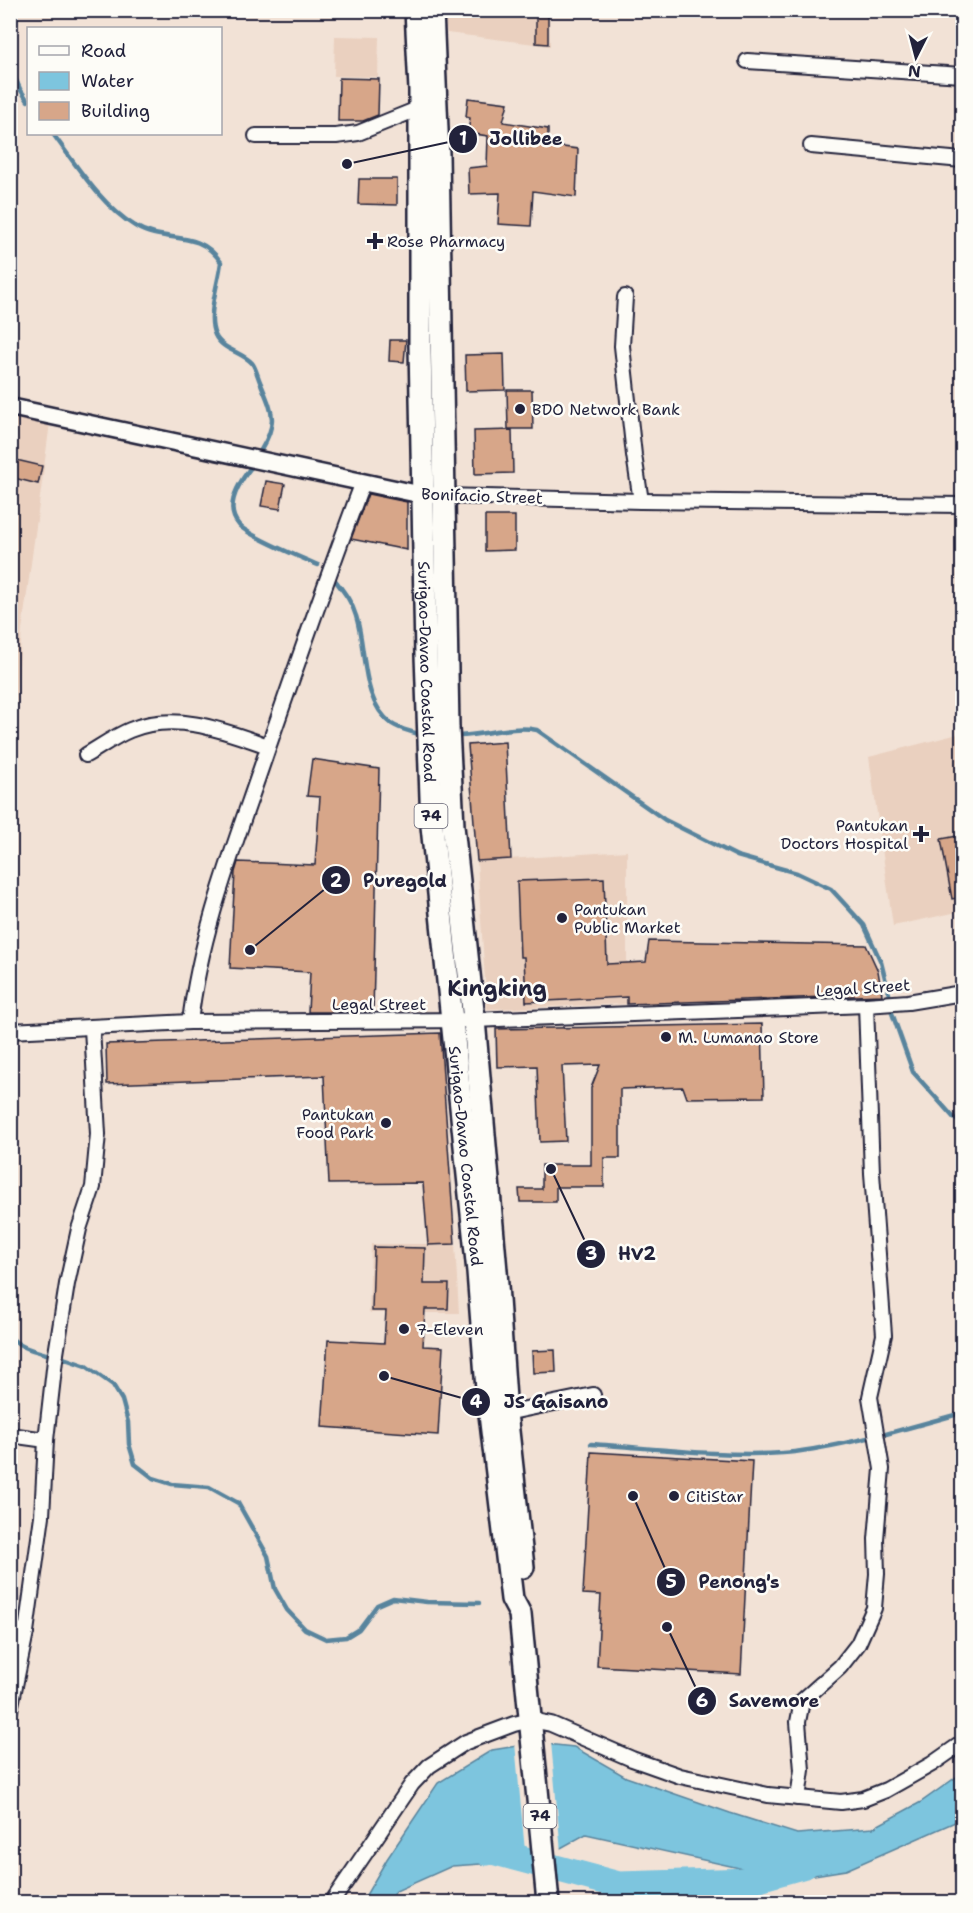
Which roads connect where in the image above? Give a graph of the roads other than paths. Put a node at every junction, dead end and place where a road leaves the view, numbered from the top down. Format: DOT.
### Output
graph roads {
  1 [pos="416,10"];
  2 [pos="432,10"];
  3 [pos="747,61"];
  4 [pos="963,75"];
  5 [pos="425,96"];
  6 [pos="256,136"];
  7 [pos="811,146"];
  8 [pos="963,160"];
  9 [pos="625,297"];
  10 [pos="10,407"];
  11 [pos="363,482"];
  12 [pos="433,495"];
  13 [pos="641,501"];
  14 [pos="963,505"];
  15 [pos="438,728"];
  16 [pos="268,746"];
  17 [pos="86,755"];
  18 [pos="963,993"];
  19 [pos="866,1005"];
  20 [pos="452,1020"];
  21 [pos="474,1020"];
  22 [pos="190,1022"];
  23 [pos="92,1028"];
  24 [pos="10,1031"];
  25 [pos="487,1272"];
  26 [pos="496,1389"];
  27 [pos="593,1395"];
  28 [pos="506,1413"];
  29 [pos="10,1435"];
  30 [pos="46,1440"];
  31 [pos="520,1614"];
  32 [pos="10,1629"];
  33 [pos="26,1632"];
  34 [pos="10,1710"];
  35 [pos="531,1725"];
  36 [pos="963,1743"];
  37 [pos="798,1798"];
  38 [pos="332,1902"];
  39 [pos="548,1902"];
  1 -- 5 [label="highway, Surigao-Davao Coastal Road / 74"];
  2 -- 5 [label="highway, Surigao-Davao Coastal Road / 74"];
  3 -- 4 [label="street"];
  5 -- 6 [label="street"];
  5 -- 12 [label="highway, Surigao-Davao Coastal Road / 74"];
  7 -- 8 [label="street"];
  9 -- 13 [label="street"];
  10 -- 11 [label="street, Bonifacio Street"];
  11 -- 12 [label="street, Bonifacio Street"];
  11 -- 16 [label="street"];
  12 -- 13 [label="street, Bonifacio Street"];
  12 -- 15 [label="highway, Surigao-Davao Coastal Road / 74"];
  13 -- 14 [label="street, Bonifacio Street"];
  15 -- 20 [label="highway, Surigao-Davao Coastal Road / 74"];
  15 -- 21 [label="highway, Surigao-Davao Coastal Road / 74"];
  16 -- 17 [label="street"];
  16 -- 22 [label="street"];
  18 -- 19 [label="street, Legal Street"];
  19 -- 21 [label="street, Legal Street"];
  19 -- 37 [label="street"];
  20 -- 21 [label="street, Legal Street"];
  20 -- 22 [label="street, Legal Street"];
  20 -- 25 [label="highway, Surigao-Davao Coastal Road / 74"];
  21 -- 25 [label="highway, Surigao-Davao Coastal Road / 74"];
  22 -- 23 [label="street, Legal Street"];
  23 -- 24 [label="street, Legal Street"];
  23 -- 30 [label="street"];
  25 -- 26 [label="highway, Surigao-Davao Coastal Road / 74"];
  26 -- 28 [label="highway, Surigao-Davao Coastal Road / 74"];
  26 -- 31 [label="highway, Surigao-Davao Coastal Road / 74"];
  27 -- 28 [label="street"];
  28 -- 31 [label="highway, Surigao-Davao Coastal Road / 74"];
  29 -- 30 [label="street"];
  30 -- 33 [label="street"];
  31 -- 35 [label="highway, Surigao-Davao Coastal Road / 74"];
  32 -- 33 [label="street"];
  33 -- 34 [label="street"];
  35 -- 37 [label="street"];
  35 -- 38 [label="street"];
  35 -- 39 [label="highway, Surigao-Davao Coastal Road / 74"];
  36 -- 37 [label="street"];
}
